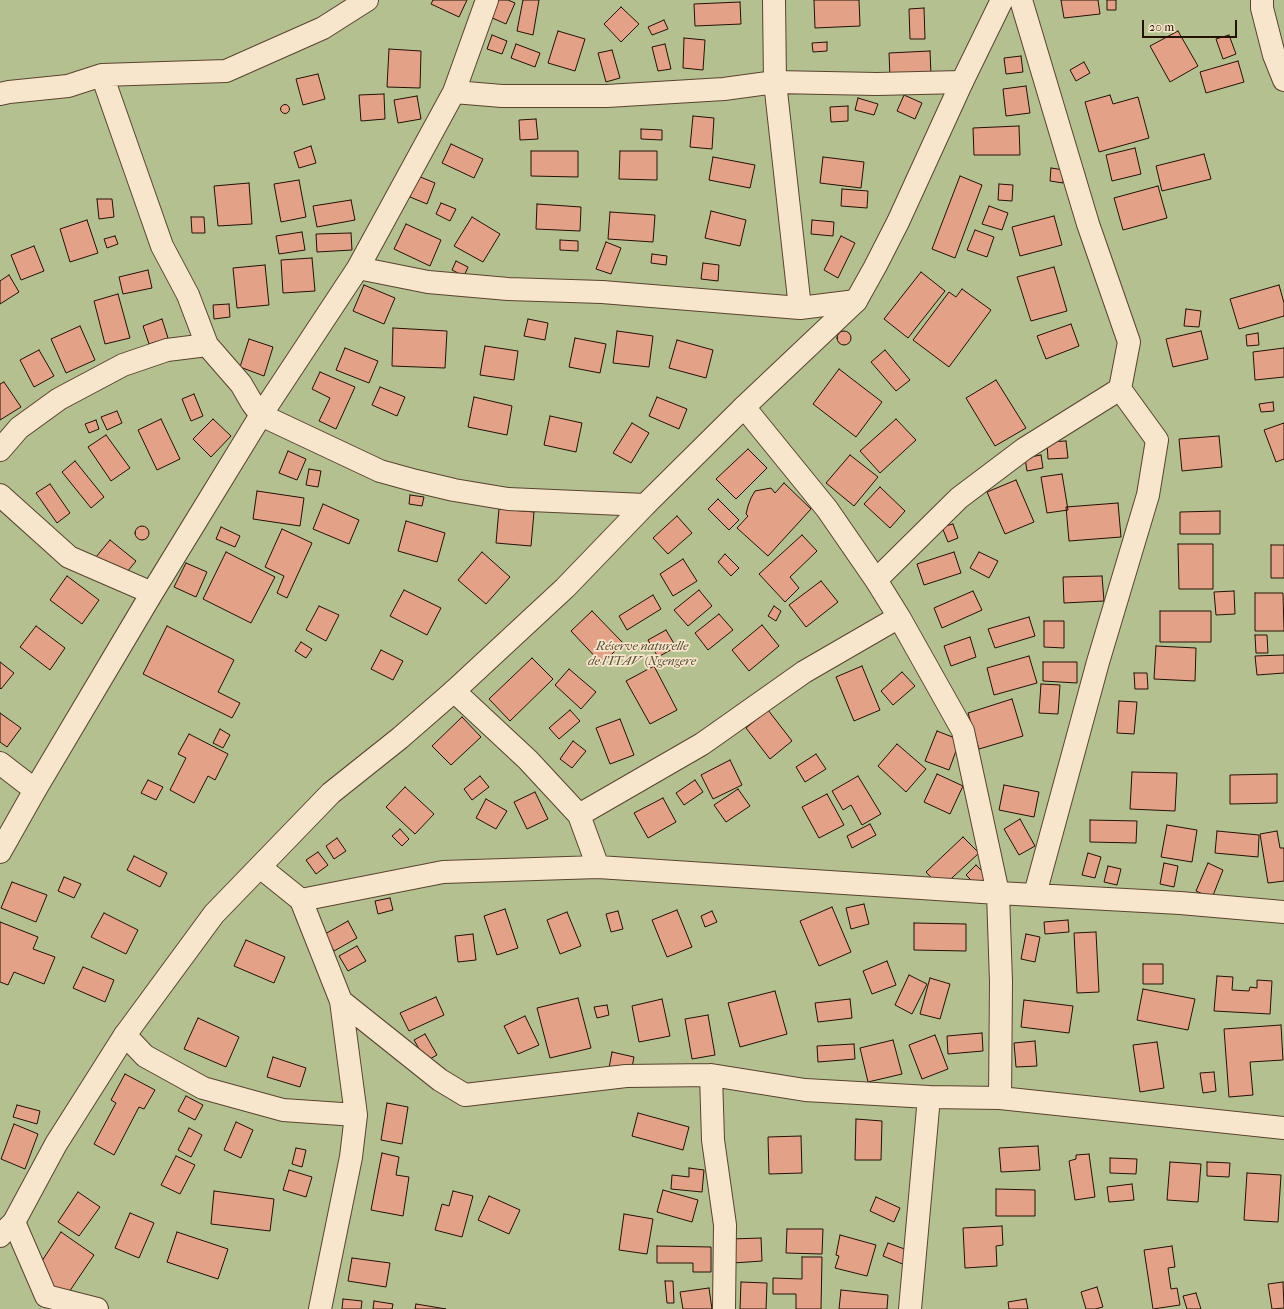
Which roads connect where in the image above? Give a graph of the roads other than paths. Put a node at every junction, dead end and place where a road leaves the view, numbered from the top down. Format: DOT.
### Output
graph roads {
  1 [pos="366,0"];
  2 [pos="487,0"];
  3 [pos="774,0"];
  4 [pos="1002,0"];
  5 [pos="1021,0"];
  6 [pos="1262,0"];
  7 [pos="102,75"];
  8 [pos="1284,80"];
  9 [pos="775,82"];
  10 [pos="962,82"];
  11 [pos="454,92"];
  12 [pos="0,94"];
  13 [pos="358,268"];
  14 [pos="856,301"];
  15 [pos="800,308"];
  16 [pos="207,345"];
  17 [pos="1120,389"];
  18 [pos="744,407"];
  19 [pos="261,415"];
  20 [pos="0,450"];
  21 [pos="0,495"];
  22 [pos="645,505"];
  23 [pos="876,580"];
  24 [pos="152,593"];
  25 [pos="899,617"];
  26 [pos="454,691"];
  27 [pos="0,763"];
  28 [pos="35,790"];
  29 [pos="579,815"];
  30 [pos="0,852"];
  31 [pos="260,867"];
  32 [pos="598,867"];
  33 [pos="998,893"];
  34 [pos="1035,894"];
  35 [pos="301,900"];
  36 [pos="1284,912"];
  37 [pos="341,1001"];
  38 [pos="125,1035"];
  39 [pos="711,1075"];
  40 [pos="929,1098"];
  41 [pos="1000,1098"];
  42 [pos="356,1115"];
  43 [pos="1284,1128"];
  44 [pos="7,1229"];
  45 [pos="97,1309"];
  46 [pos="320,1309"];
  47 [pos="724,1309"];
  48 [pos="910,1309"];
  1 -- 7 [label="street"];
  2 -- 11 [label="street"];
  3 -- 9 [label="street"];
  4 -- 10 [label="street"];
  5 -- 17 [label="street"];
  6 -- 8 [label="street"];
  7 -- 12 [label="street"];
  7 -- 16 [label="street"];
  9 -- 10 [label="street"];
  9 -- 11 [label="street"];
  9 -- 15 [label="street"];
  10 -- 14 [label="street"];
  11 -- 13 [label="street"];
  13 -- 15 [label="street"];
  13 -- 19 [label="street"];
  14 -- 15 [label="street"];
  14 -- 18 [label="street"];
  16 -- 19 [label="street"];
  16 -- 20 [label="street"];
  17 -- 23 [label="street"];
  17 -- 34 [label="street"];
  18 -- 22 [label="street"];
  18 -- 23 [label="street"];
  19 -- 22 [label="street"];
  19 -- 24 [label="street"];
  21 -- 24 [label="street"];
  22 -- 26 [label="street"];
  23 -- 25 [label="street"];
  24 -- 28 [label="street"];
  25 -- 29 [label="street"];
  25 -- 33 [label="street"];
  26 -- 29 [label="street"];
  26 -- 31 [label="street"];
  27 -- 28 [label="street"];
  28 -- 30 [label="street"];
  29 -- 32 [label="street"];
  31 -- 35 [label="street"];
  31 -- 38 [label="street"];
  32 -- 33 [label="street"];
  32 -- 35 [label="street"];
  33 -- 34 [label="street"];
  33 -- 41 [label="street"];
  34 -- 36 [label="street"];
  35 -- 37 [label="street"];
  37 -- 39 [label="street"];
  37 -- 42 [label="street"];
  38 -- 42 [label="street"];
  38 -- 44 [label="street"];
  39 -- 40 [label="street"];
  39 -- 47 [label="street"];
  40 -- 41 [label="street"];
  40 -- 48 [label="street"];
  41 -- 43 [label="street"];
  42 -- 46 [label="street"];
  44 -- 45 [label="street"];
}
